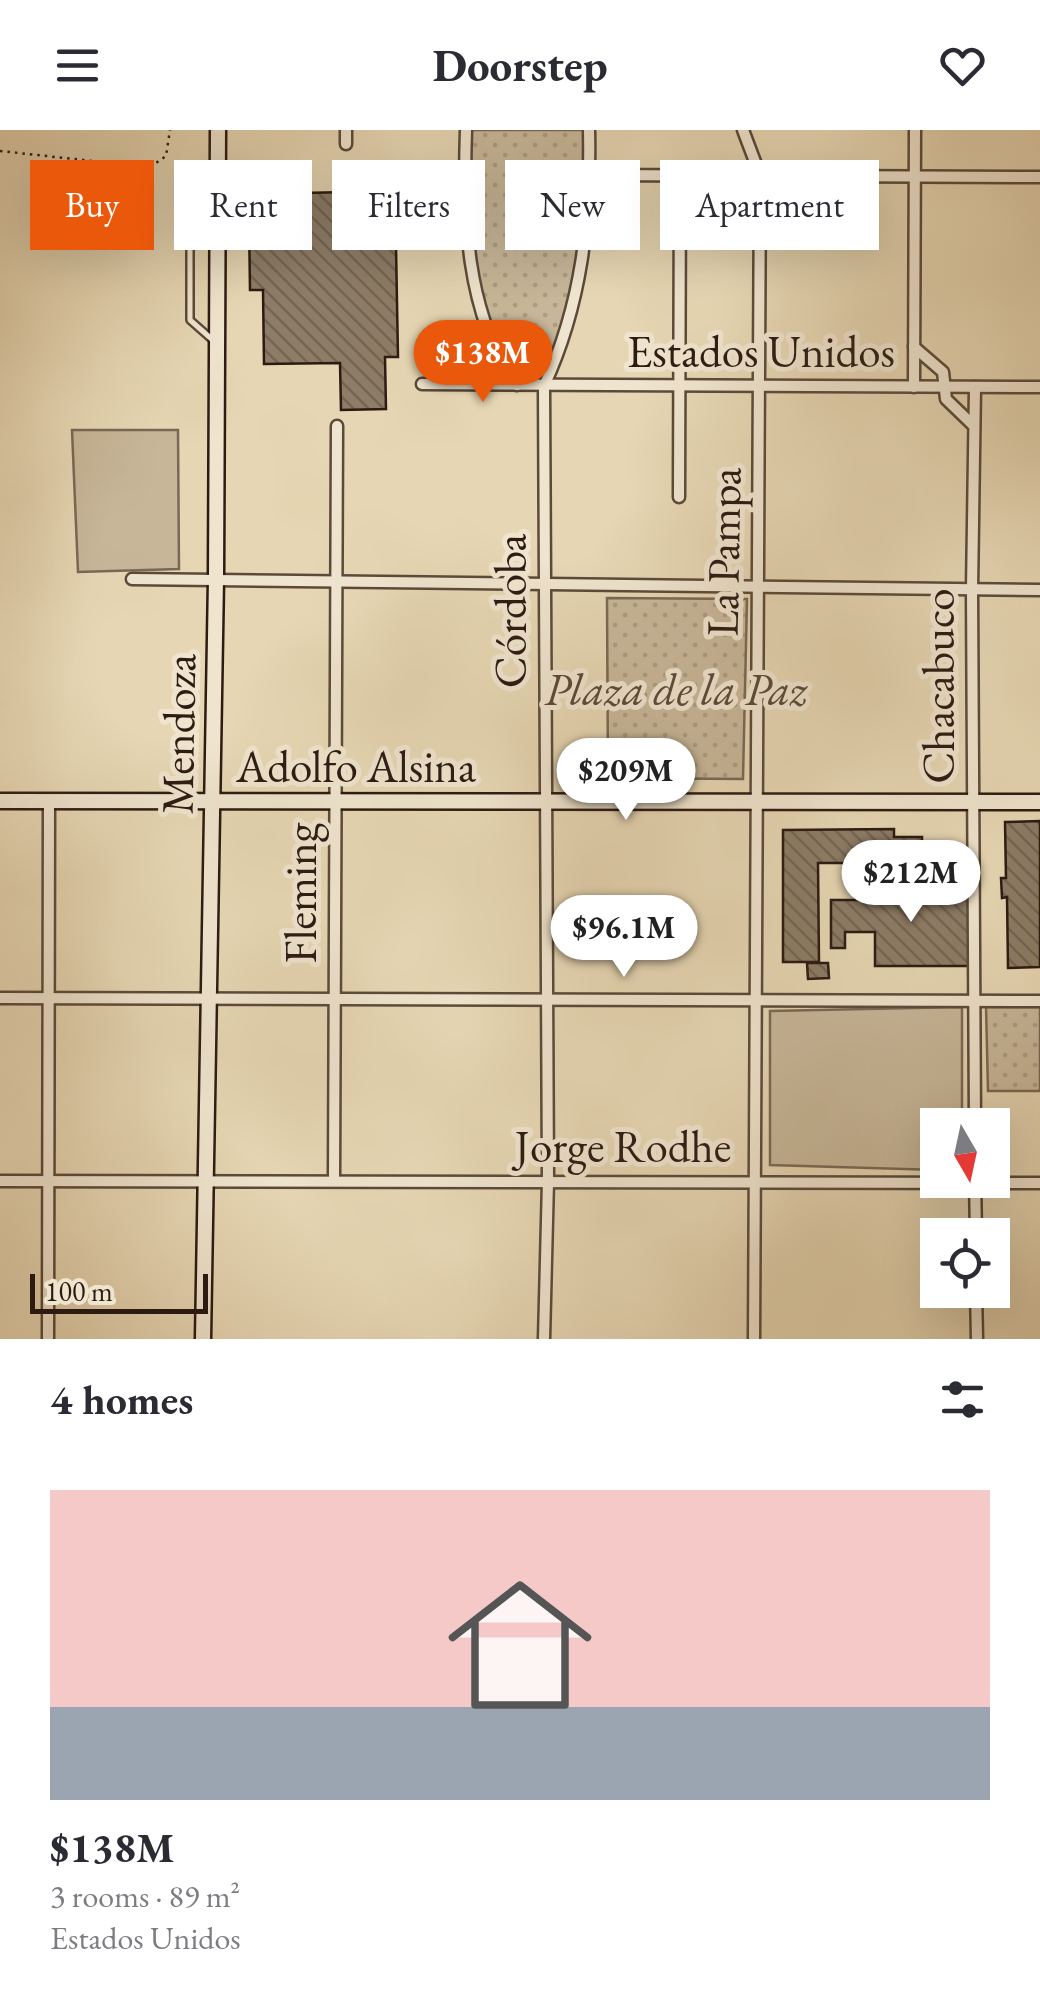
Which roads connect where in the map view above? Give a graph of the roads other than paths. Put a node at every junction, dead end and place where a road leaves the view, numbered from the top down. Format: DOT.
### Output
graph roads {
  1 [pos="218,130"];
  2 [pos="346,130"];
  3 [pos="466,130"];
  4 [pos="589,130"];
  5 [pos="743,130"];
  6 [pos="915,130"];
  7 [pos="346,144"];
  8 [pos="218,160"];
  9 [pos="466,160"];
  10 [pos="590,160"];
  11 [pos="754,160"];
  12 [pos="879,175"];
  13 [pos="915,175"];
  14 [pos="1040,177"];
  15 [pos="190,250"];
  16 [pos="218,250"];
  17 [pos="470,250"];
  18 [pos="583,250"];
  19 [pos="680,250"];
  20 [pos="760,250"];
  21 [pos="218,344"];
  22 [pos="914,347"];
  23 [pos="422,384"];
  24 [pos="517,385"];
  25 [pos="544,386"];
  26 [pos="679,386"];
  27 [pos="761,386"];
  28 [pos="914,387"];
  29 [pos="944,387"];
  30 [pos="974,387"];
  31 [pos="1040,388"];
  32 [pos="337,426"];
  33 [pos="974,426"];
  34 [pos="680,497"];
  35 [pos="132,579"];
  36 [pos="216,579"];
  37 [pos="337,581"];
  38 [pos="546,586"];
  39 [pos="758,588"];
  40 [pos="972,590"];
  41 [pos="1040,590"];
  42 [pos="0,801"];
  43 [pos="49,801"];
  44 [pos="212,801"];
  45 [pos="335,801"];
  46 [pos="544,802"];
  47 [pos="755,802"];
  48 [pos="974,802"];
  49 [pos="1040,802"];
  50 [pos="0,998"];
  51 [pos="49,998"];
  52 [pos="208,998"];
  53 [pos="334,1000"];
  54 [pos="546,1000"];
  55 [pos="756,1000"];
  56 [pos="975,1001"];
  57 [pos="1040,1001"];
  58 [pos="975,1108"];
  59 [pos="49,1180"];
  60 [pos="206,1180"];
  61 [pos="334,1180"];
  62 [pos="0,1181"];
  63 [pos="548,1181"];
  64 [pos="920,1181"];
  65 [pos="755,1182"];
  66 [pos="1010,1182"];
  67 [pos="1040,1183"];
  68 [pos="976,1308"];
  69 [pos="48,1339"];
  70 [pos="203,1339"];
  71 [pos="544,1339"];
  72 [pos="754,1339"];
  73 [pos="977,1339"];
  1 -- 8 [label="main road, Mendoza"];
  2 -- 7 [label="street"];
  3 -- 9 [label="street"];
  4 -- 10 [label="street, Córdoba"];
  5 -- 11 [label="street, La Pampa"];
  6 -- 13 [label="street"];
  12 -- 13 [label="street"];
  13 -- 14 [label="street"];
  13 -- 22 [label="street"];
  15 -- 21 [label="lane"];
  16 -- 21 [label="main road, Mendoza"];
  17 -- 24 [label="street"];
  18 -- 25 [label="street, Córdoba"];
  19 -- 26 [label="street"];
  20 -- 27 [label="street, La Pampa"];
  21 -- 36 [label="main road, Mendoza"];
  22 -- 28 [label="street"];
  22 -- 29 [label="street"];
  23 -- 24 [label="street, Estados Unidos"];
  24 -- 25 [label="street, Estados Unidos"];
  25 -- 26 [label="street, Estados Unidos"];
  25 -- 38 [label="street, Córdoba"];
  26 -- 27 [label="street, Estados Unidos"];
  26 -- 34 [label="street"];
  27 -- 28 [label="street, Estados Unidos"];
  27 -- 39 [label="street, La Pampa"];
  28 -- 29 [label="street, Estados Unidos"];
  29 -- 30 [label="street, Estados Unidos"];
  29 -- 33 [label="street"];
  30 -- 31 [label="street, Estados Unidos"];
  30 -- 33 [label="street, Chacabuco"];
  32 -- 37 [label="street, Fleming"];
  33 -- 40 [label="street, Chacabuco"];
  35 -- 36 [label="street"];
  36 -- 37 [label="street"];
  36 -- 44 [label="main road, Mendoza"];
  37 -- 38 [label="street"];
  37 -- 45 [label="street, Fleming"];
  38 -- 39 [label="street"];
  38 -- 46 [label="street, Córdoba"];
  39 -- 40 [label="street"];
  39 -- 47 [label="street, La Pampa"];
  40 -- 41 [label="street"];
  40 -- 48 [label="street, Chacabuco"];
  42 -- 43 [label="main road, Adolfo Alsina"];
  43 -- 44 [label="main road, Adolfo Alsina"];
  43 -- 51 [label="street"];
  44 -- 45 [label="main road, Adolfo Alsina"];
  44 -- 52 [label="main road, Mendoza"];
  45 -- 46 [label="main road, Adolfo Alsina"];
  45 -- 53 [label="street, Fleming"];
  46 -- 47 [label="main road, Adolfo Alsina"];
  46 -- 54 [label="street, Córdoba"];
  47 -- 48 [label="main road, Adolfo Alsina"];
  47 -- 55 [label="street, La Pampa"];
  48 -- 49 [label="main road, Adolfo Alsina"];
  48 -- 56 [label="street, Chacabuco"];
  50 -- 51 [label="street"];
  51 -- 52 [label="street"];
  51 -- 59 [label="street"];
  52 -- 53 [label="street"];
  52 -- 60 [label="main road, Mendoza"];
  53 -- 54 [label="street"];
  53 -- 61 [label="street, Fleming"];
  54 -- 55 [label="street"];
  54 -- 63 [label="street, Córdoba"];
  55 -- 56 [label="street"];
  55 -- 65 [label="street, La Pampa"];
  56 -- 57 [label="street"];
  56 -- 58 [label="street, Chacabuco"];
  59 -- 60 [label="street, Jorge Rodhe"];
  59 -- 62 [label="street, Jorge Rodhe"];
  59 -- 69 [label="street"];
  60 -- 61 [label="street, Jorge Rodhe"];
  60 -- 70 [label="main road, Mendoza"];
  61 -- 63 [label="street, Jorge Rodhe"];
  63 -- 65 [label="street, Jorge Rodhe"];
  63 -- 71 [label="street, Córdoba"];
  64 -- 65 [label="street, Jorge Rodhe"];
  65 -- 72 [label="street, La Pampa"];
  66 -- 67 [label="street, Jorge Rodhe"];
  68 -- 73 [label="street"];
}
